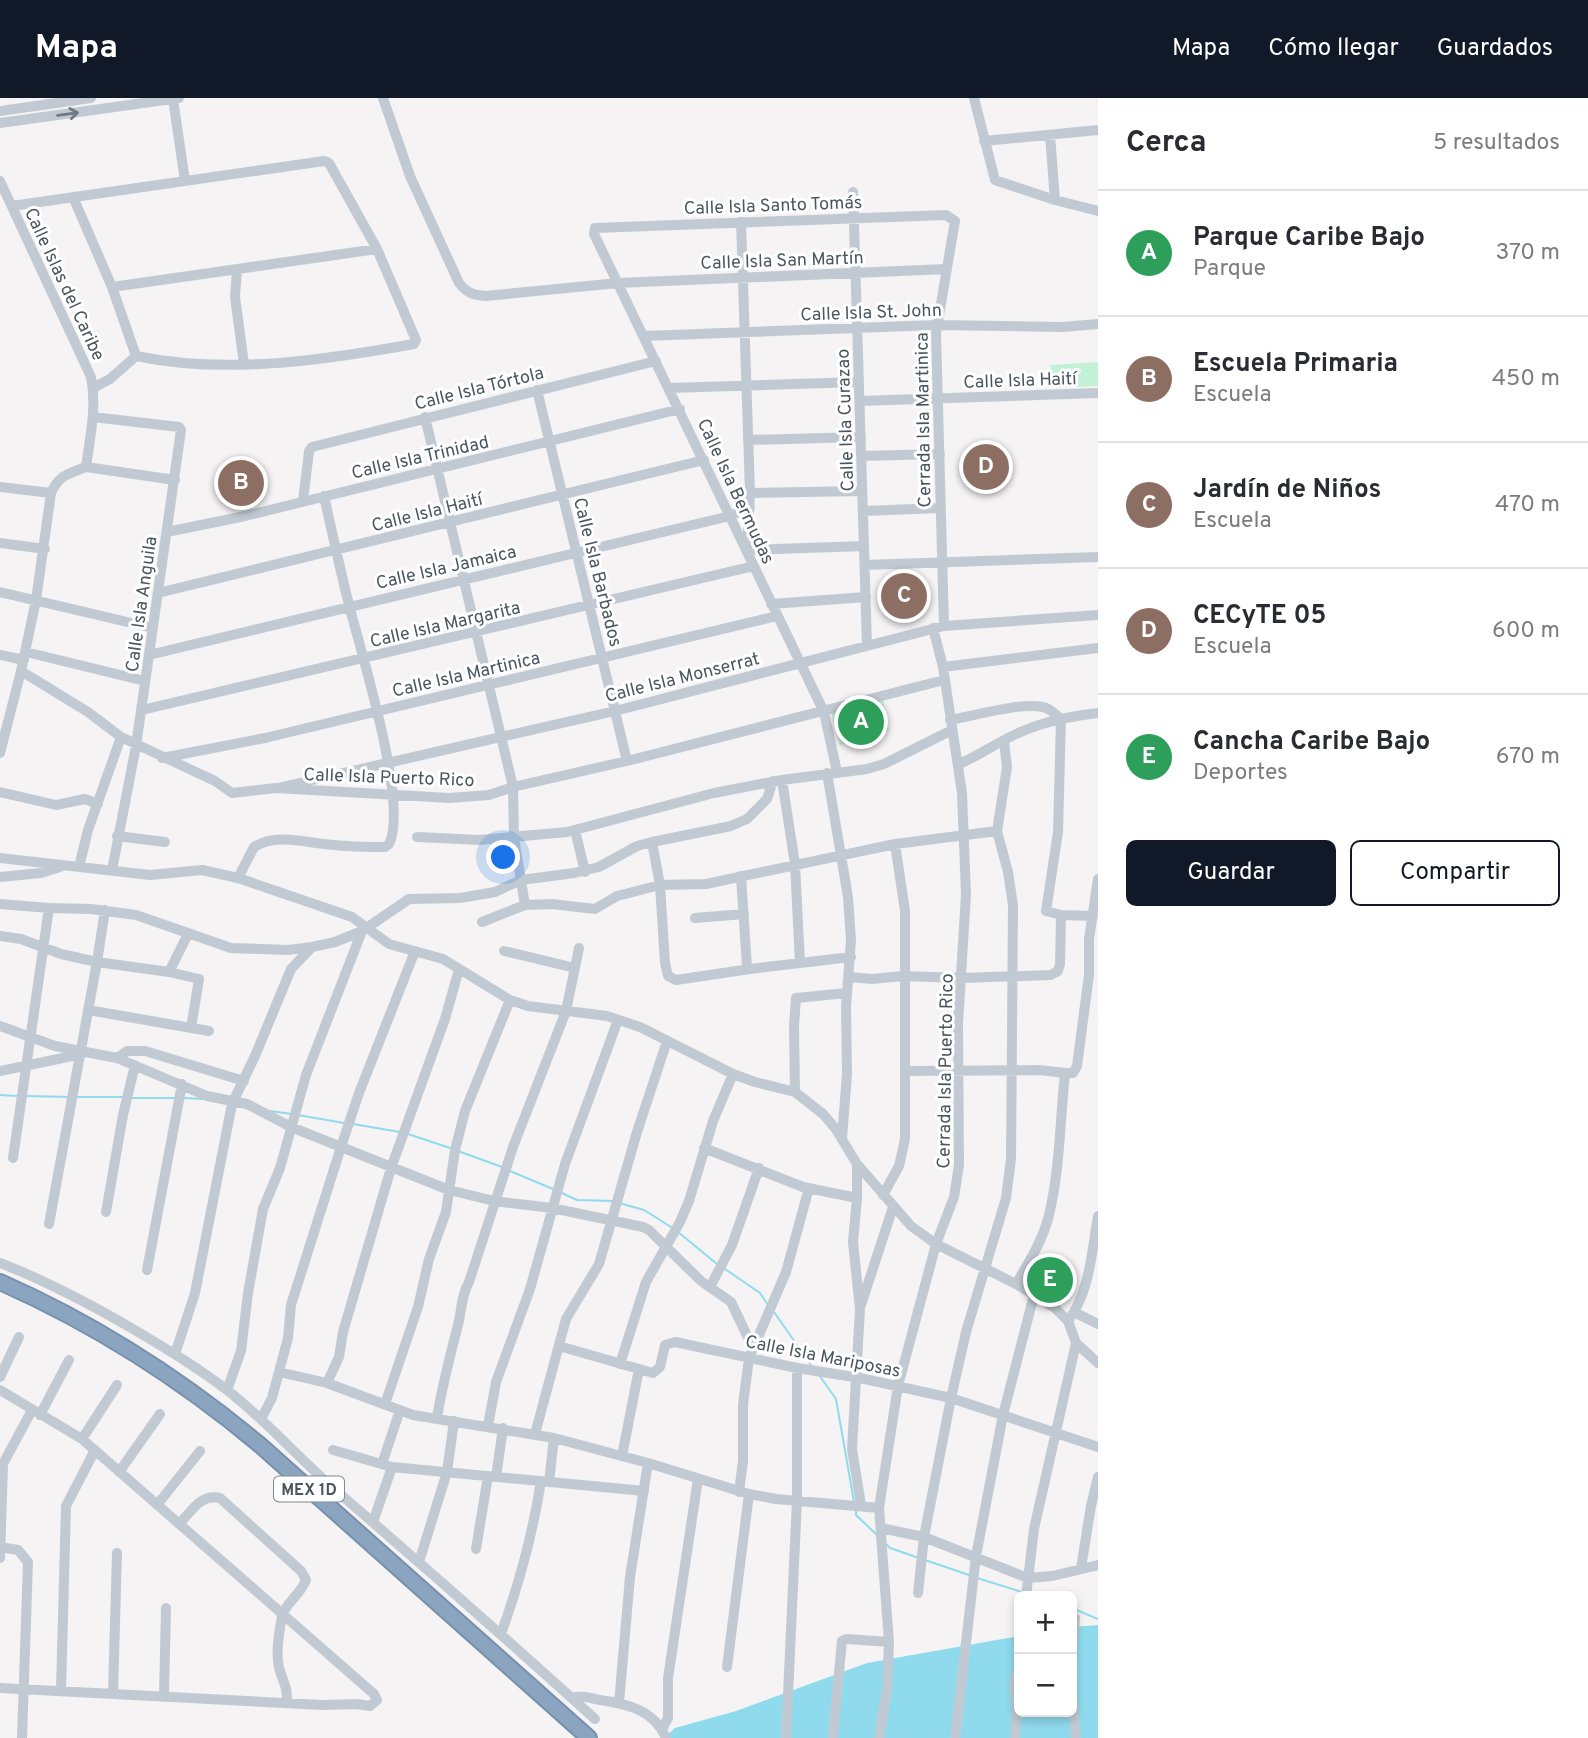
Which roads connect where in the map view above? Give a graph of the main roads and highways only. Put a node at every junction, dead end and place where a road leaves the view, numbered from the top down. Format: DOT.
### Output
graph roads {
  1 [pos="0,1282"];
  2 [pos="589,1738"];
  1 -- 2 [label="highway, MEX 1D"];
}
